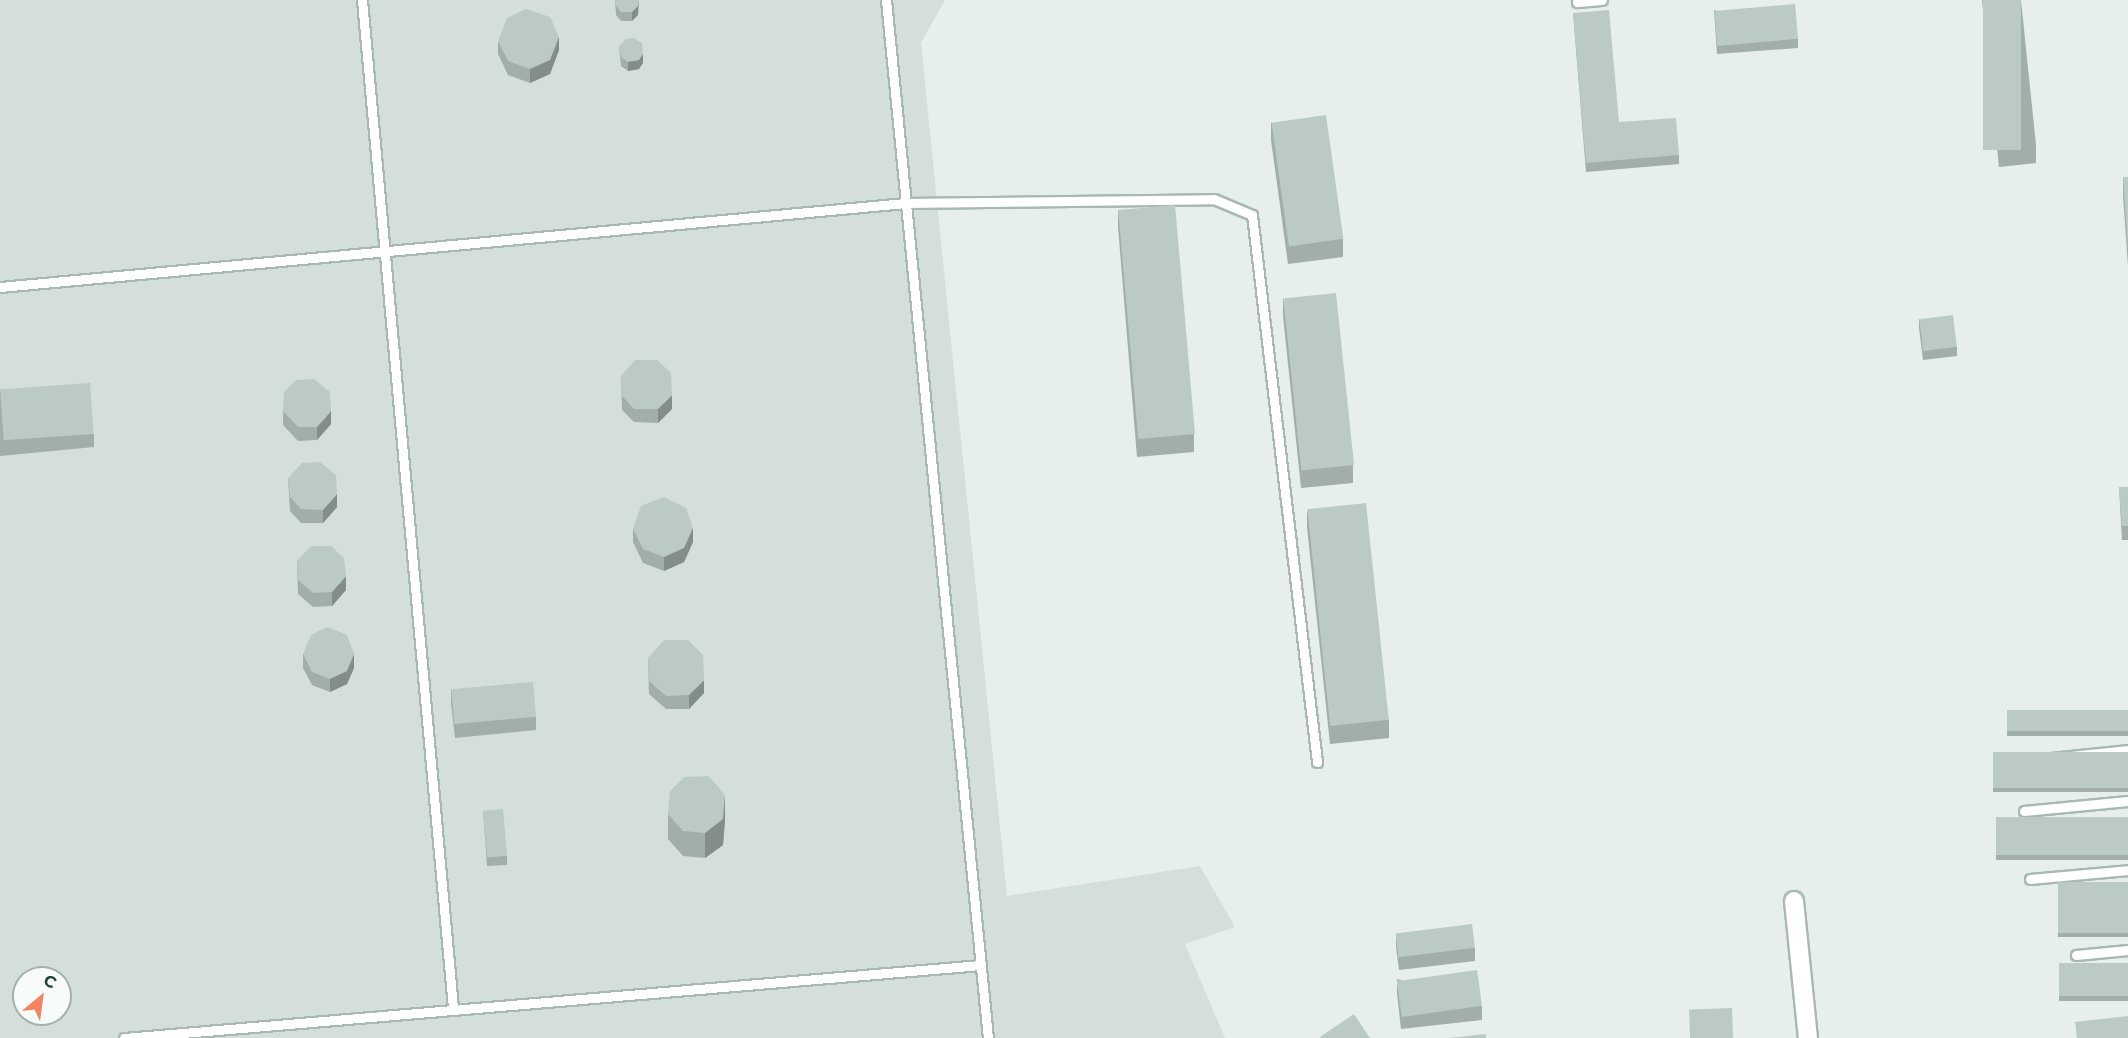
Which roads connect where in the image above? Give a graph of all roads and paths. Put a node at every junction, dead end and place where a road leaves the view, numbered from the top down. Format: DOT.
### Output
graph roads {
  1 [pos="362,0"];
  2 [pos="886,0"];
  3 [pos="1602,0"];
  4 [pos="1577,3"];
  5 [pos="906,203"];
  6 [pos="385,252"];
  7 [pos="0,286"];
  8 [pos="2128,750"];
  9 [pos="2022,761"];
  10 [pos="1317,762"];
  11 [pos="2128,801"];
  12 [pos="2024,811"];
  13 [pos="2128,870"];
  14 [pos="2030,879"];
  15 [pos="1794,901"];
  16 [pos="2128,950"];
  17 [pos="2076,955"];
  18 [pos="981,965"];
  19 [pos="453,1007"];
  20 [pos="124,1038"];
  21 [pos="988,1038"];
  22 [pos="1808,1038"];
  1 -- 6 [label="lane"];
  2 -- 5 [label="lane"];
  3 -- 4 [label="lane"];
  5 -- 6 [label="lane"];
  5 -- 10 [label="lane"];
  5 -- 18 [label="lane"];
  6 -- 7 [label="lane"];
  6 -- 19 [label="lane"];
  8 -- 9 [label="lane"];
  11 -- 12 [label="lane"];
  13 -- 14 [label="lane"];
  15 -- 22 [label="street"];
  16 -- 17 [label="lane"];
  18 -- 19 [label="lane"];
  18 -- 21 [label="lane"];
  19 -- 20 [label="lane"];
}
